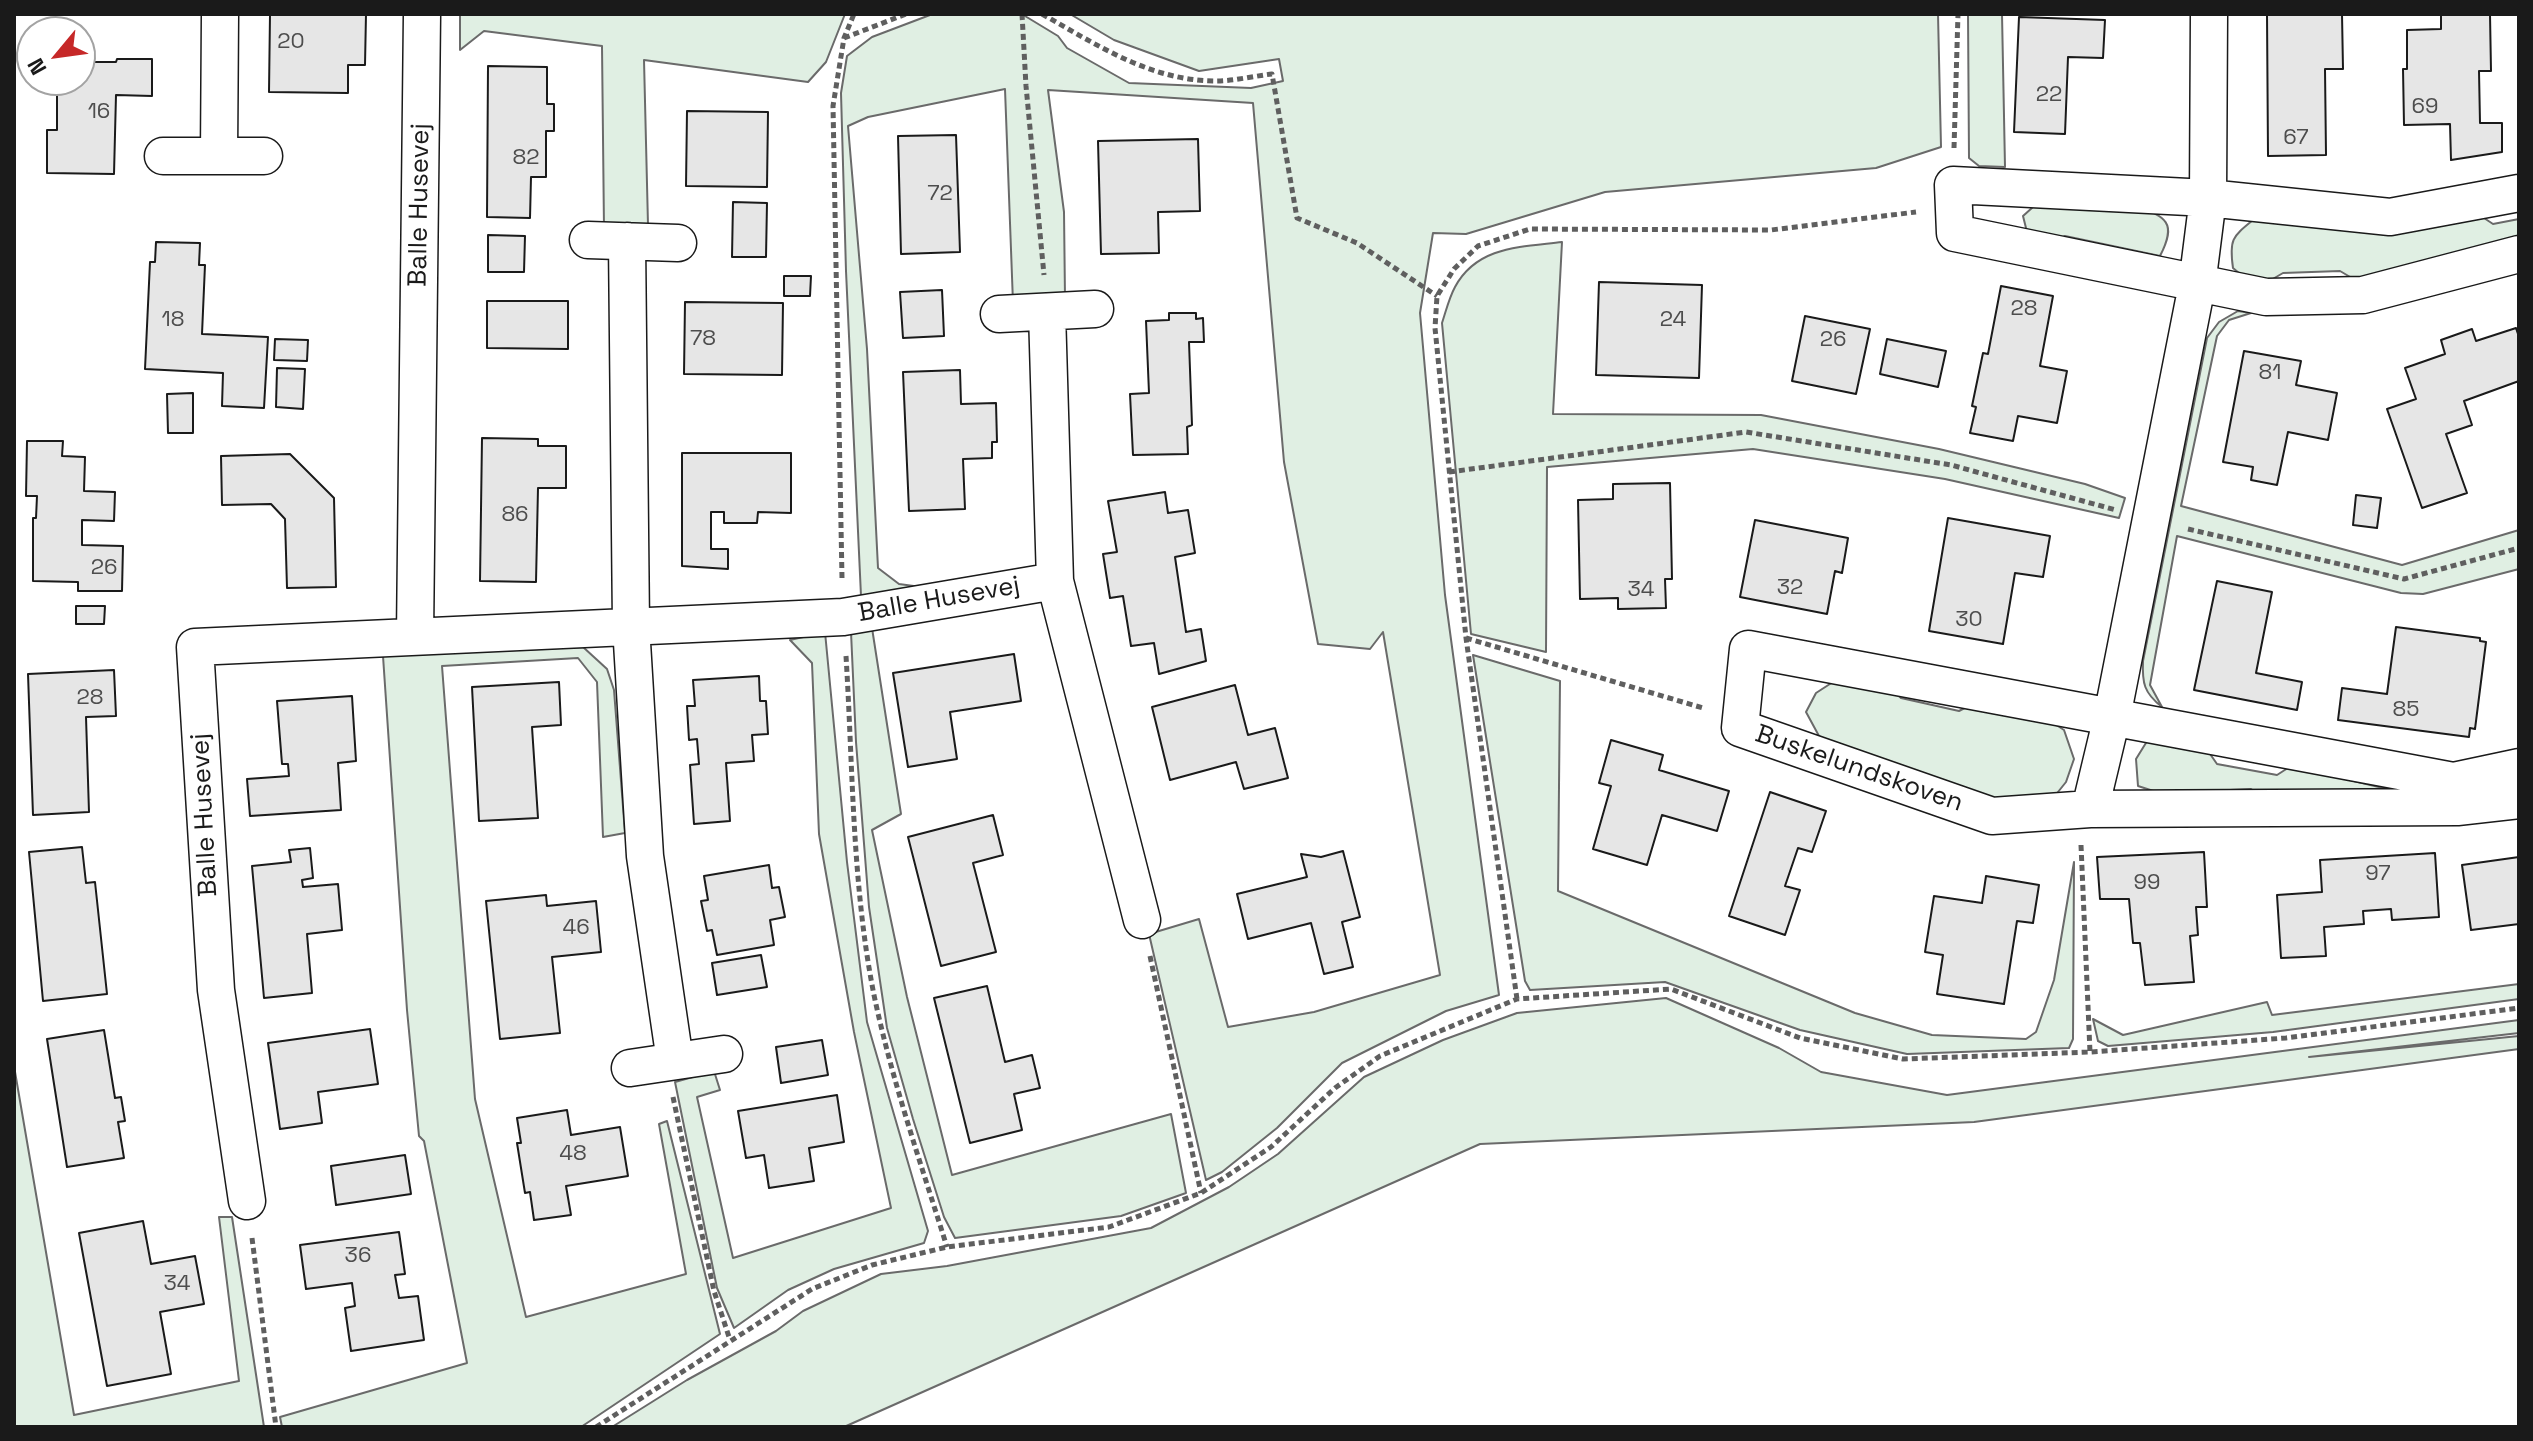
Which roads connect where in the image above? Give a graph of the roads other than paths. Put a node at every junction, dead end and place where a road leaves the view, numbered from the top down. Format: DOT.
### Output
graph roads {
  1 [pos="220,14"];
  2 [pos="422,14"];
  3 [pos="2209,14"];
  4 [pos="163,156"];
  5 [pos="219,156"];
  6 [pos="264,156"];
  7 [pos="2519,193"];
  8 [pos="2208,198"];
  9 [pos="588,240"];
  10 [pos="627,241"];
  11 [pos="678,243"];
  12 [pos="2519,254"];
  13 [pos="2197,285"];
  14 [pos="1095,309"];
  15 [pos="1047,312"];
  16 [pos="999,314"];
  17 [pos="1055,581"];
  18 [pos="631,626"];
  19 [pos="415,636"];
  20 [pos="2112,717"];
  21 [pos="2519,767"];
  22 [pos="2519,800"];
  23 [pos="2090,809"];
  24 [pos="1142,920"];
  25 [pos="724,1054"];
  26 [pos="675,1061"];
  27 [pos="630,1068"];
  28 [pos="247,1201"];
  1 -- 5 [label="street"];
  2 -- 19 [label="street, Balle Husevej"];
  3 -- 8 [label="street"];
  4 -- 5 [label="street"];
  5 -- 6 [label="street"];
  7 -- 8 [label="street"];
  8 -- 13 [label="street"];
  8 -- 13 [label="street"];
  9 -- 10 [label="street"];
  10 -- 11 [label="street"];
  10 -- 18 [label="street"];
  12 -- 13 [label="street"];
  13 -- 20 [label="street"];
  14 -- 15 [label="street"];
  15 -- 16 [label="street"];
  15 -- 17 [label="street, Balle Husevej"];
  17 -- 18 [label="street, Balle Husevej"];
  17 -- 24 [label="street, Balle Husevej"];
  18 -- 19 [label="street, Balle Husevej"];
  18 -- 26 [label="street"];
  19 -- 28 [label="street, Balle Husevej"];
  20 -- 21 [label="street, Buskelundskoven"];
  20 -- 23 [label="street"];
  20 -- 23 [label="street, Buskelundskoven"];
  22 -- 23 [label="street, Buskelundskoven"];
  25 -- 26 [label="street"];
  26 -- 27 [label="street"];
}
